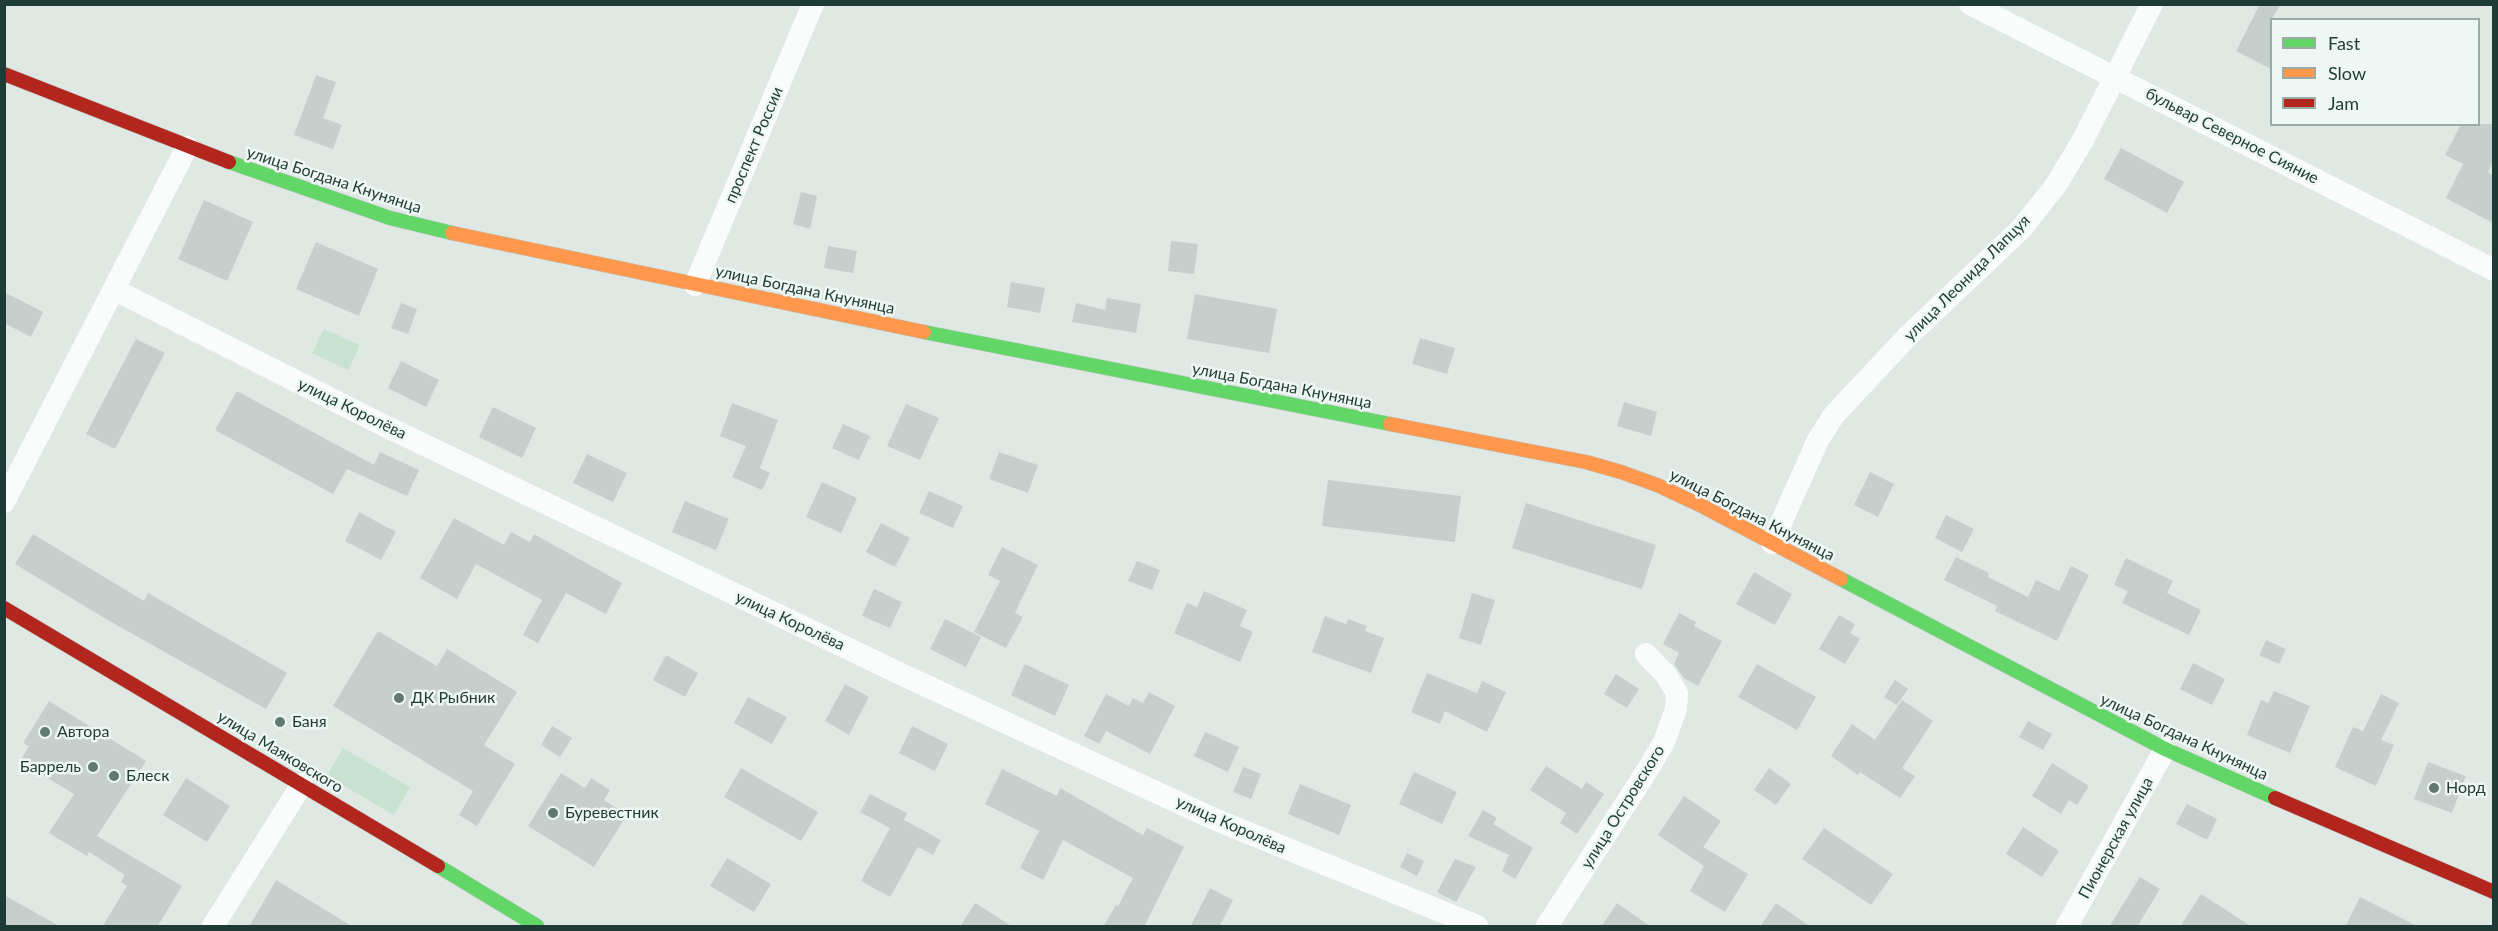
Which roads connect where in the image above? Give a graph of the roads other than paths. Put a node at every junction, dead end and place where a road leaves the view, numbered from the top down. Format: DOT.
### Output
graph roads {
  1 [pos="813,4"];
  2 [pos="1970,4"];
  3 [pos="2152,4"];
  4 [pos="4,74"];
  5 [pos="2115,77"];
  6 [pos="187,147"];
  7 [pos="2493,270"];
  8 [pos="696,285"];
  9 [pos="115,290"];
  10 [pos="4,502"];
  11 [pos="1772,543"];
  12 [pos="4,608"];
  13 [pos="1646,654"];
  14 [pos="2165,749"];
  15 [pos="302,784"];
  16 [pos="2493,892"];
  17 [pos="213,927"];
  18 [pos="537,927"];
  19 [pos="1476,927"];
  20 [pos="1547,927"];
  21 [pos="2067,927"];
  1 -- 8 [label="street, проспект России"];
  2 -- 5 [label="street, бульвар Северное Сияние"];
  3 -- 5 [label="street, улица Леонида Лапцуя"];
  4 -- 6 [label="main road, улица Богдана Кнунянца"];
  5 -- 7 [label="street, бульвар Северное Сияние"];
  5 -- 11 [label="street, улица Леонида Лапцуя"];
  6 -- 8 [label="main road, улица Богдана Кнунянца"];
  6 -- 9 [label="street"];
  8 -- 11 [label="main road, улица Богдана Кнунянца"];
  9 -- 10 [label="street"];
  9 -- 19 [label="street, улица Королёва"];
  11 -- 14 [label="main road, улица Богдана Кнунянца"];
  12 -- 15 [label="main road, улица Маяковского"];
  13 -- 20 [label="street, улица Островского"];
  14 -- 16 [label="main road, улица Богдана Кнунянца"];
  14 -- 21 [label="street, Пионерская улица"];
  15 -- 17 [label="street"];
  15 -- 18 [label="main road, улица Маяковского"];
}
